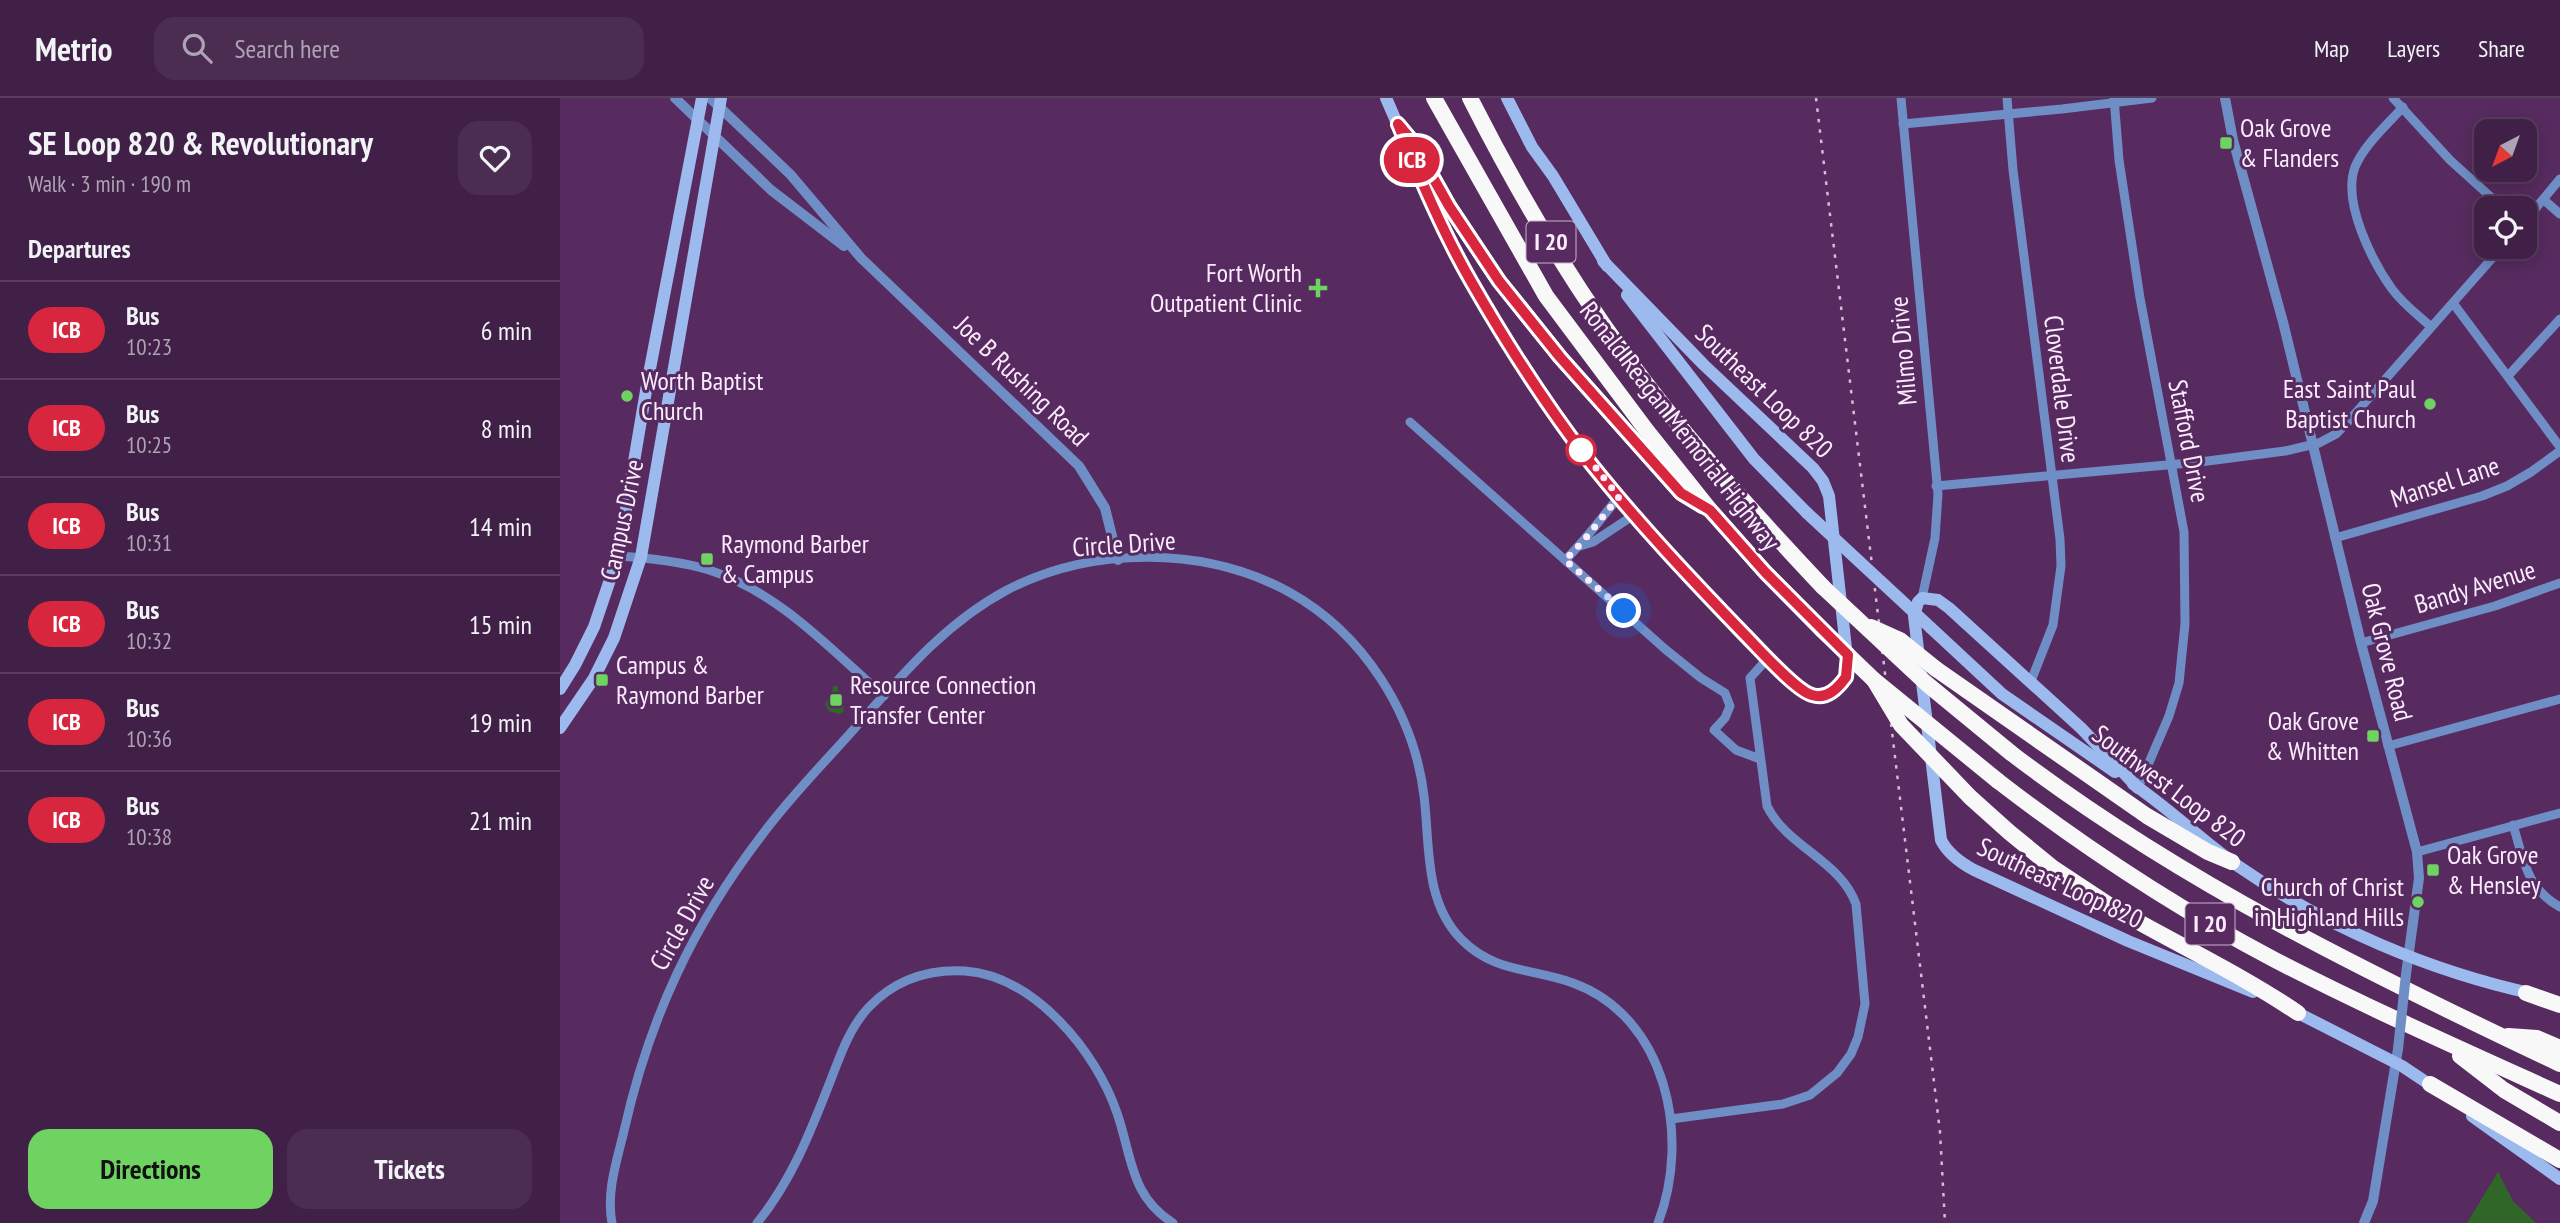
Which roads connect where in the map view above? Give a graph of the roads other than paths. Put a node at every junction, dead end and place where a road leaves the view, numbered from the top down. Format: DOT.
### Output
graph roads {
  1 [pos="676,98"];
  2 [pos="702,98"];
  3 [pos="1386,98"];
  4 [pos="1434,98"];
  5 [pos="1470,98"];
  6 [pos="1507,98"];
  7 [pos="1901,98"];
  8 [pos="2007,98"];
  9 [pos="2152,98"];
  10 [pos="2225,98"];
  11 [pos="2393,98"];
  12 [pos="2114,100"];
  13 [pos="717,101"];
  14 [pos="2403,107"];
  15 [pos="2008,115"];
  16 [pos="697,119"];
  17 [pos="1398,124"];
  18 [pos="1903,124"];
  19 [pos="714,136"];
  20 [pos="2560,179"];
  21 [pos="2489,196"];
  22 [pos="2544,200"];
  23 [pos="2537,208"];
  24 [pos="2560,214"];
  25 [pos="860,258"];
  26 [pos="2491,259"];
  27 [pos="1603,261"];
  28 [pos="2452,303"];
  29 [pos="2560,319"];
  30 [pos="2431,327"];
  31 [pos="2508,376"];
  32 [pos="643,419"];
  33 [pos="1410,422"];
  34 [pos="665,424"];
  35 [pos="2313,445"];
  36 [pos="2560,449"];
  37 [pos="2171,464"];
  38 [pos="2052,475"];
  39 [pos="1936,486"];
  40 [pos="1619,497"];
  41 [pos="1710,510"];
  42 [pos="1807,513"];
  43 [pos="1634,515"];
  44 [pos="2335,538"];
  45 [pos="1580,546"];
  46 [pos="618,556"];
  47 [pos="641,557"];
  48 [pos="1118,560"];
  49 [pos="1565,560"];
  50 [pos="2560,583"];
  51 [pos="1922,598"];
  52 [pos="1858,622"];
  53 [pos="2361,643"];
  54 [pos="1768,658"];
  55 [pos="1874,680"];
  56 [pos="2031,681"];
  57 [pos="560,689"];
  58 [pos="884,696"];
  59 [pos="2560,699"];
  60 [pos="560,728"];
  61 [pos="2388,746"];
  62 [pos="1760,759"];
  63 [pos="2138,788"];
  64 [pos="2560,813"];
  65 [pos="2514,825"];
  66 [pos="2417,852"];
  67 [pos="2232,862"];
  68 [pos="2560,907"];
  69 [pos="2408,957"];
  70 [pos="2526,993"];
  71 [pos="2560,1003"];
  72 [pos="2298,1013"];
  73 [pos="2498,1035"];
  74 [pos="2439,1039"];
  75 [pos="2560,1048"];
  76 [pos="2397,1056"];
  77 [pos="2560,1064"];
  78 [pos="2430,1084"];
  79 [pos="2560,1094"];
  80 [pos="1671,1119"];
  81 [pos="2560,1123"];
  82 [pos="2560,1160"];
  83 [pos="2560,1179"];
  84 [pos="612,1223"];
  85 [pos="757,1223"];
  86 [pos="1173,1223"];
  87 [pos="1658,1223"];
  88 [pos="2364,1223"];
  1 -- 16 [label="street, Joe B Rushing Road"];
  2 -- 16 [label="main road, Campus Drive"];
  3 -- 17 [label="main road, Southeast Loop 820"];
  4 -- 41 [label="highway, Ronald Reagan Memorial Highway / I 20"];
  5 -- 52 [label="highway, Ronald Reagan Memorial Highway / I 20, bridge"];
  6 -- 27 [label="main road, Southeast Loop 820"];
  7 -- 18 [label="street, Milmo Drive"];
  8 -- 15 [label="street, Cloverdale Drive"];
  9 -- 12 [label="street"];
  10 -- 35 [label="street, Oak Grove Road"];
  11 -- 14 [label="street"];
  12 -- 15 [label="street"];
  12 -- 37 [label="street, Stafford Drive"];
  13 -- 19 [label="main road, Campus Drive"];
  13 -- 25 [label="street, Joe B Rushing Road"];
  14 -- 21 [label="street"];
  14 -- 30 [label="street"];
  15 -- 18 [label="street"];
  15 -- 38 [label="street, Cloverdale Drive"];
  16 -- 19 [label="street, Joe B Rushing Road"];
  16 -- 32 [label="main road, Campus Drive"];
  17 -- 40 [label="main road, Southeast Loop 820"];
  17 -- 41 [label="highway"];
  18 -- 39 [label="street, Milmo Drive"];
  19 -- 25 [label="street, Joe B Rushing Road"];
  19 -- 34 [label="main road, Campus Drive"];
  20 -- 22 [label="street"];
  22 -- 23 [label="street"];
  22 -- 24 [label="street"];
  25 -- 48 [label="street, Joe B Rushing Road"];
  26 -- 28 [label="street"];
  27 -- 42 [label="main road, Southeast Loop 820"];
  27 -- 54 [label="main road, Southeast Loop 820"];
  28 -- 30 [label="street"];
  28 -- 31 [label="street"];
  29 -- 31 [label="street"];
  30 -- 35 [label="street"];
  31 -- 36 [label="street"];
  32 -- 34 [label="main road"];
  32 -- 46 [label="main road, Campus Drive"];
  33 -- 49 [label="street"];
  34 -- 47 [label="main road, Campus Drive"];
  35 -- 37 [label="street"];
  35 -- 44 [label="street, Oak Grove Road"];
  36 -- 44 [label="street, Mansel Lane"];
  37 -- 38 [label="street"];
  37 -- 63 [label="street, Stafford Drive"];
  38 -- 39 [label="street"];
  38 -- 56 [label="street, Cloverdale Drive"];
  39 -- 51 [label="street, Milmo Drive"];
  40 -- 43 [label="main road, Southeast Loop 820"];
  40 -- 45 [label="street"];
  41 -- 55 [label="highway, Ronald Reagan Memorial Highway / I 20, bridge"];
  42 -- 63 [label="main road, Southwest Loop 820, bridge"];
  43 -- 45 [label="street"];
  43 -- 54 [label="main road, Southeast Loop 820"];
  44 -- 53 [label="street, Oak Grove Road"];
  45 -- 49 [label="street"];
  46 -- 47 [label="street"];
  46 -- 57 [label="main road, Campus Drive"];
  47 -- 58 [label="street"];
  47 -- 60 [label="main road, Campus Drive"];
  48 -- 58 [label="street, Circle Drive"];
  48 -- 80 [label="street, Circle Drive"];
  49 -- 62 [label="street"];
  50 -- 53 [label="street, Bandy Avenue"];
  51 -- 56 [label="main road"];
  51 -- 72 [label="main road, Southeast Loop 820"];
  52 -- 67 [label="highway, bridge"];
  52 -- 73 [label="highway, Ronald Reagan Memorial Highway / I 20, bridge"];
  53 -- 61 [label="street, Oak Grove Road"];
  54 -- 62 [label="street"];
  55 -- 72 [label="highway, bridge"];
  55 -- 74 [label="highway, Ronald Reagan Memorial Highway / I 20, bridge"];
  56 -- 63 [label="main road"];
  58 -- 84 [label="street, Circle Drive"];
  59 -- 61 [label="street"];
  61 -- 66 [label="street, Oak Grove Road"];
  62 -- 80 [label="street"];
  63 -- 67 [label="main road, Southwest Loop 820"];
  64 -- 65 [label="street"];
  65 -- 66 [label="street"];
  65 -- 68 [label="street"];
  66 -- 69 [label="street, Oak Grove Road"];
  67 -- 69 [label="main road, Southwest Loop 820"];
  69 -- 70 [label="main road, Southwest Loop 820"];
  69 -- 76 [label="street, Oak Grove Road, bridge"];
  70 -- 71 [label="highway"];
  72 -- 76 [label="main road, Southeast Loop 820"];
  73 -- 75 [label="highway"];
  73 -- 77 [label="highway, Ronald Reagan Memorial Highway / I 20"];
  74 -- 79 [label="highway, Ronald Reagan Memorial Highway / I 20"];
  74 -- 81 [label="highway"];
  76 -- 78 [label="main road, Southeast Loop 820"];
  76 -- 88 [label="street, Oak Grove Road"];
  78 -- 82 [label="highway"];
  78 -- 83 [label="main road, Southeast Loop 820"];
  80 -- 87 [label="street, Circle Drive"];
  85 -- 86 [label="street"];
}
